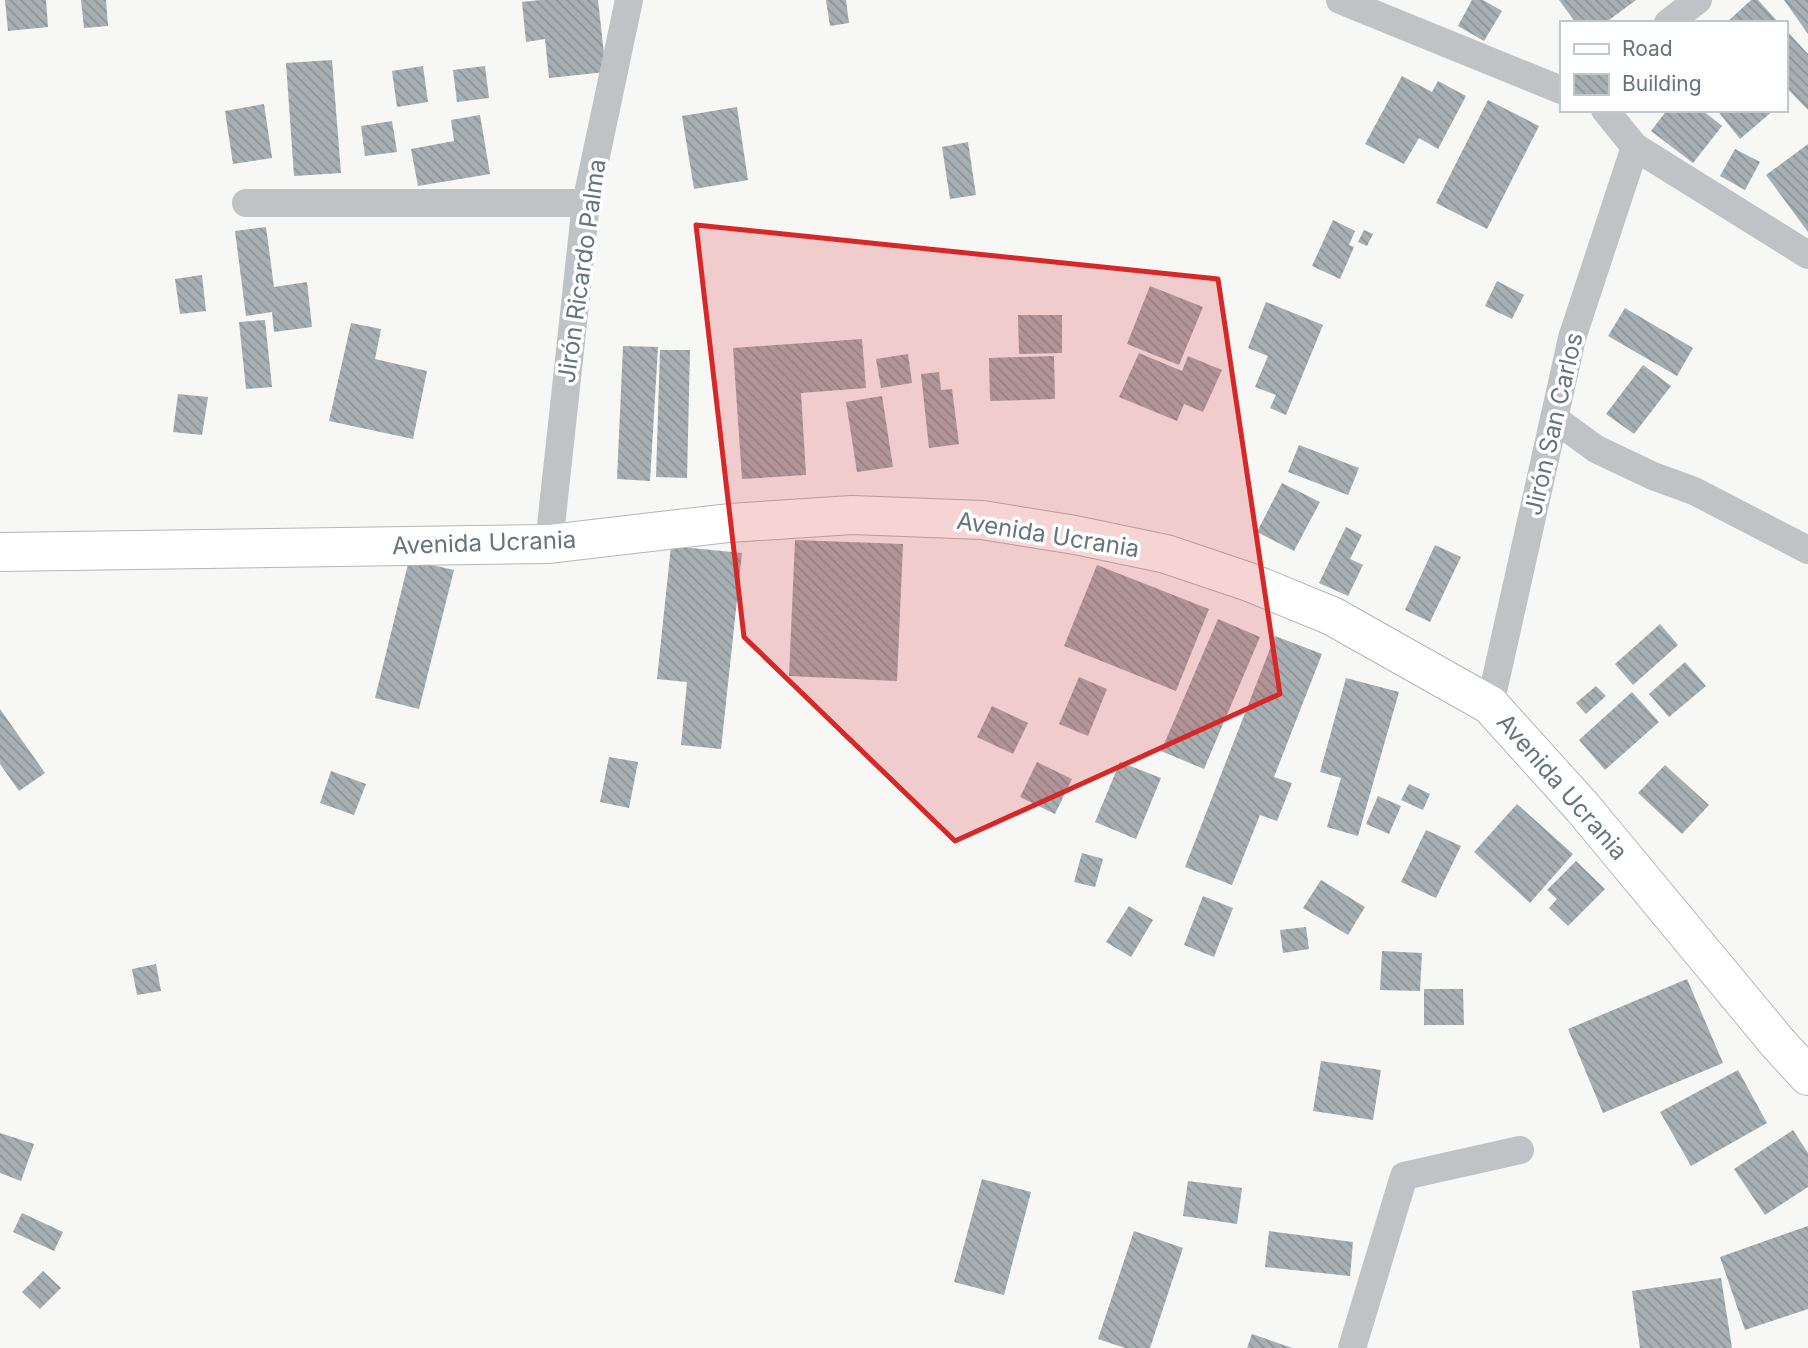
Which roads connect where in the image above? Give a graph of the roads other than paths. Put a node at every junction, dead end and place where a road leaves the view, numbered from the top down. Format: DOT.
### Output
graph roads {
  1 [pos="629,0"];
  2 [pos="1340,0"];
  3 [pos="1698,0"];
  4 [pos="1671,21"];
  5 [pos="1560,90"];
  6 [pos="1607,112"];
  7 [pos="1635,147"];
  8 [pos="246,202"];
  9 [pos="586,203"];
  10 [pos="1808,255"];
  11 [pos="1555,419"];
  12 [pos="549,544"];
  13 [pos="1808,550"];
  14 [pos="0,552"];
  15 [pos="1490,705"];
  16 [pos="1808,1076"];
  17 [pos="1520,1150"];
  18 [pos="1352,1348"];
  1 -- 9 [label="street, Jirón Ricardo Palma"];
  2 -- 5 [label="street"];
  3 -- 4 [label="street"];
  6 -- 7 [label="street"];
  7 -- 10 [label="street"];
  7 -- 11 [label="street, Jirón San Carlos"];
  8 -- 9 [label="street"];
  9 -- 12 [label="street, Jirón Ricardo Palma"];
  11 -- 13 [label="street"];
  11 -- 15 [label="street, Jirón San Carlos"];
  12 -- 14 [label="main road, Avenida Ucrania"];
  12 -- 15 [label="main road, Avenida Ucrania"];
  15 -- 16 [label="main road, Avenida Ucrania"];
  17 -- 18 [label="street"];
}
